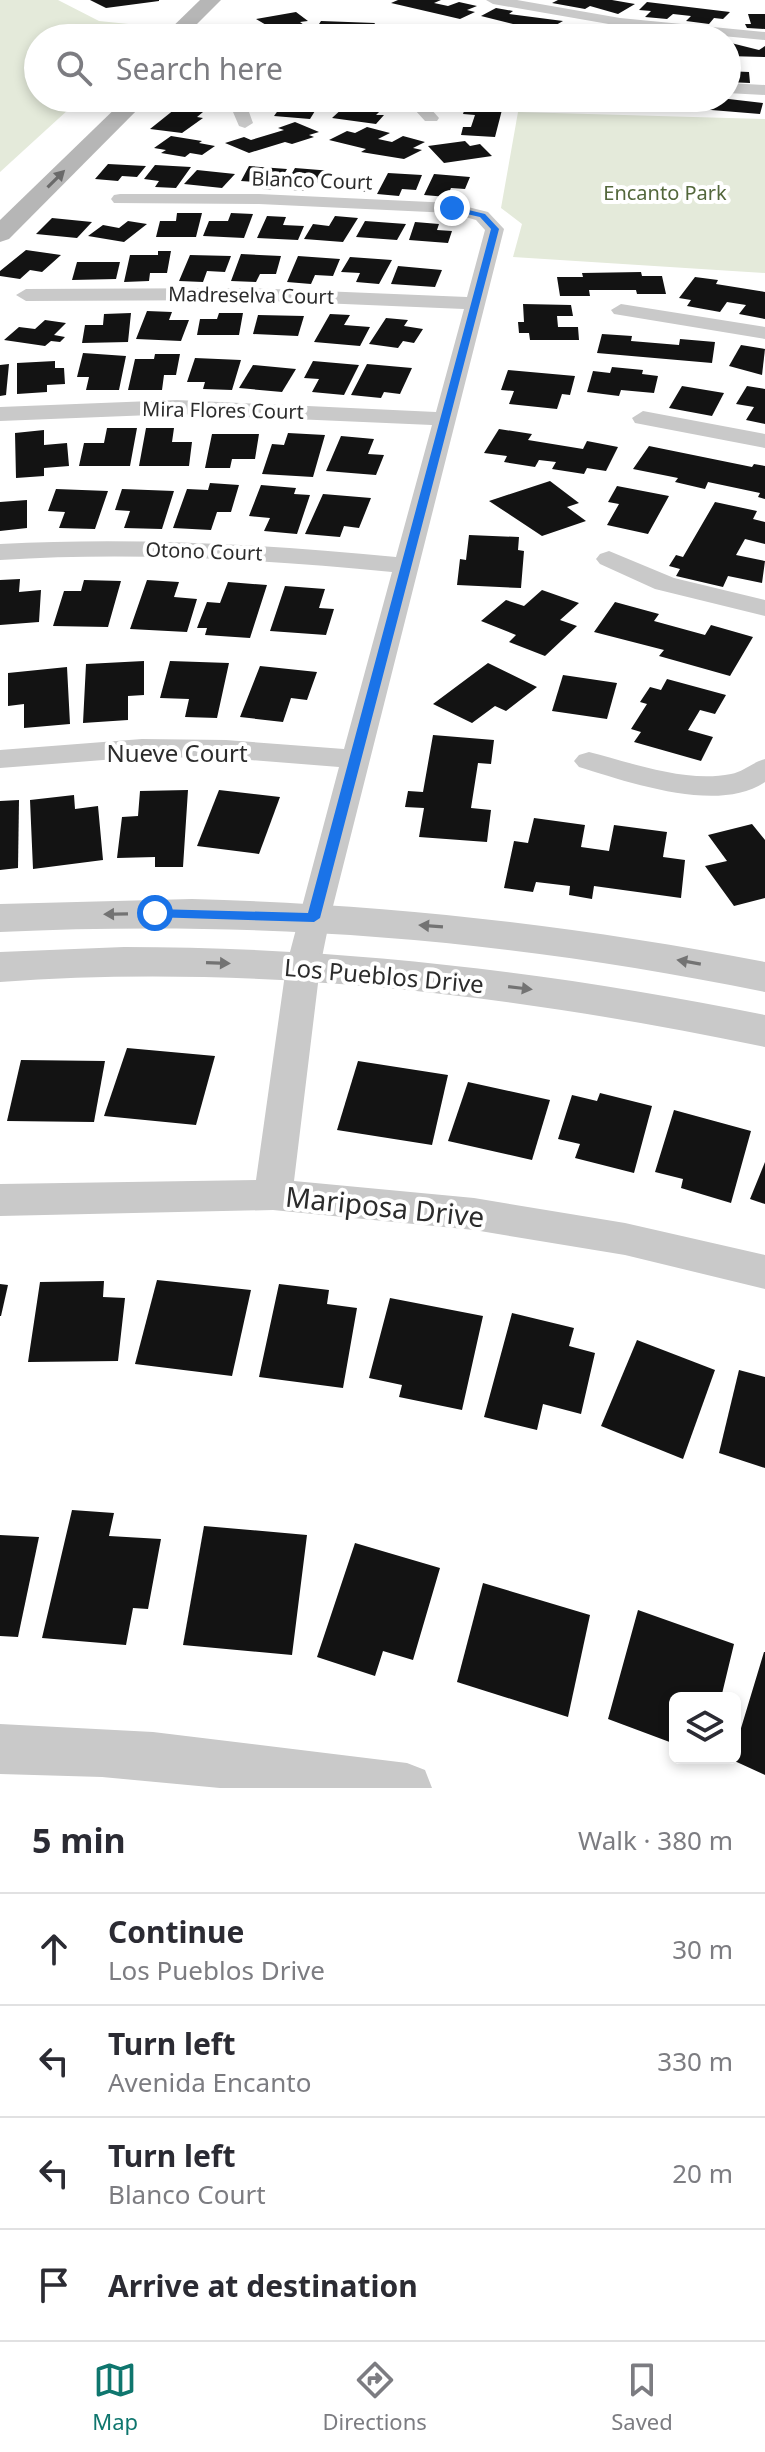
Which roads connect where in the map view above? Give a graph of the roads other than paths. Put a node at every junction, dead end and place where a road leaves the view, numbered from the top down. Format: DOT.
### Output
graph roads {
  1 [pos="493,0"];
  2 [pos="220,5"];
  3 [pos="192,24"];
  4 [pos="208,24"];
  5 [pos="641,24"];
  6 [pos="741,34"];
  7 [pos="765,36"];
  8 [pos="741,89"];
  9 [pos="765,90"];
  10 [pos="93,112"];
  11 [pos="124,112"];
  12 [pos="241,112"];
  13 [pos="425,112"];
  14 [pos="431,118"];
  15 [pos="245,123"];
  16 [pos="54,149"];
  17 [pos="120,199"];
  18 [pos="0,234"];
  19 [pos="26,295"];
  20 [pos="476,303"];
  21 [pos="621,310"];
  22 [pos="765,333"];
  23 [pos="0,414"];
  24 [pos="643,418"];
  25 [pos="446,419"];
  26 [pos="765,441"];
  27 [pos="0,552"];
  28 [pos="609,559"];
  29 [pos="408,566"];
  30 [pos="765,608"];
  31 [pos="0,759"];
  32 [pos="354,759"];
  33 [pos="589,761"];
  34 [pos="765,768"];
  35 [pos="0,918"];
  36 [pos="314,918"];
  37 [pos="0,967"];
  38 [pos="303,967"];
  39 [pos="765,977"];
  40 [pos="765,1031"];
  41 [pos="273,1195"];
  42 [pos="0,1200"];
  43 [pos="765,1272"];
  44 [pos="0,1749"];
  45 [pos="407,1788"];
  1 -- 5 [label="street"];
  2 -- 3 [label="main road"];
  2 -- 4 [label="main road"];
  6 -- 7 [label="street"];
  8 -- 9 [label="street"];
  10 -- 16 [label="main road"];
  18 -- 11 [label="main road, one-way"];
  12 -- 15 [label="street"];
  13 -- 14 [label="street"];
  17 -- 20 [label="street, Blanco Court"];
  19 -- 20 [label="street, Madreselva Court"];
  20 -- 25 [label="street"];
  21 -- 22 [label="street"];
  23 -- 25 [label="street, Mira Flores Court"];
  24 -- 26 [label="street"];
  25 -- 29 [label="street"];
  27 -- 29 [label="street, Otono Court"];
  28 -- 30 [label="street"];
  29 -- 32 [label="street"];
  31 -- 32 [label="street, Nueve Court"];
  32 -- 36 [label="street"];
  33 -- 34 [label="street"];
  36 -- 35 [label="street, Los Pueblos Drive, one-way"];
  36 -- 38 [label="street"];
  39 -- 36 [label="street, Los Pueblos Drive, one-way"];
  37 -- 38 [label="street, Los Pueblos Drive, one-way"];
  38 -- 40 [label="street, Los Pueblos Drive, one-way"];
  38 -- 41 [label="street"];
  41 -- 42 [label="street, Mariposa Drive"];
  41 -- 43 [label="street, Mariposa Drive"];
  44 -- 45 [label="street"];
}
